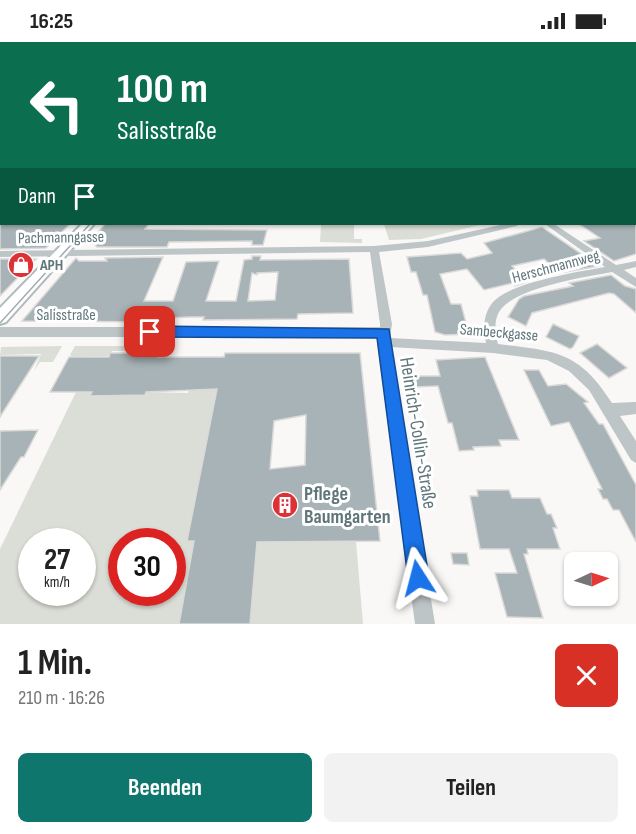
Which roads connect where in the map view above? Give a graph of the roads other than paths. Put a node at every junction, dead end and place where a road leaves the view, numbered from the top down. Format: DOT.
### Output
graph roads {
  1 [pos="87,225"];
  2 [pos="510,225"];
  3 [pos="551,225"];
  4 [pos="374,249"];
  5 [pos="0,254"];
  6 [pos="60,254"];
  7 [pos="636,264"];
  8 [pos="616,268"];
  9 [pos="636,283"];
  10 [pos="0,318"];
  11 [pos="0,332"];
  12 [pos="384,337"];
  13 [pos="493,348"];
  14 [pos="636,408"];
  15 [pos="611,410"];
  16 [pos="636,455"];
  17 [pos="425,624"];
  1 -- 6 [label="main road"];
  2 -- 4 [label="street, Pachmanngasse"];
  3 -- 8 [label="street"];
  4 -- 6 [label="street, Pachmanngasse"];
  4 -- 12 [label="street, Heinrich-Collin-Straße"];
  5 -- 6 [label="street, Pachmanngasse"];
  6 -- 10 [label="main road"];
  7 -- 8 [label="street, Herschmannweg"];
  8 -- 9 [label="street"];
  8 -- 13 [label="street, Herschmannweg"];
  11 -- 12 [label="street, Salisstraße"];
  12 -- 13 [label="street, Sambeckgasse"];
  12 -- 17 [label="street, Heinrich-Collin-Straße"];
  13 -- 15 [label="street, Sambeckgasse"];
  14 -- 15 [label="street"];
  15 -- 16 [label="street, Sambeckgasse"];
}
